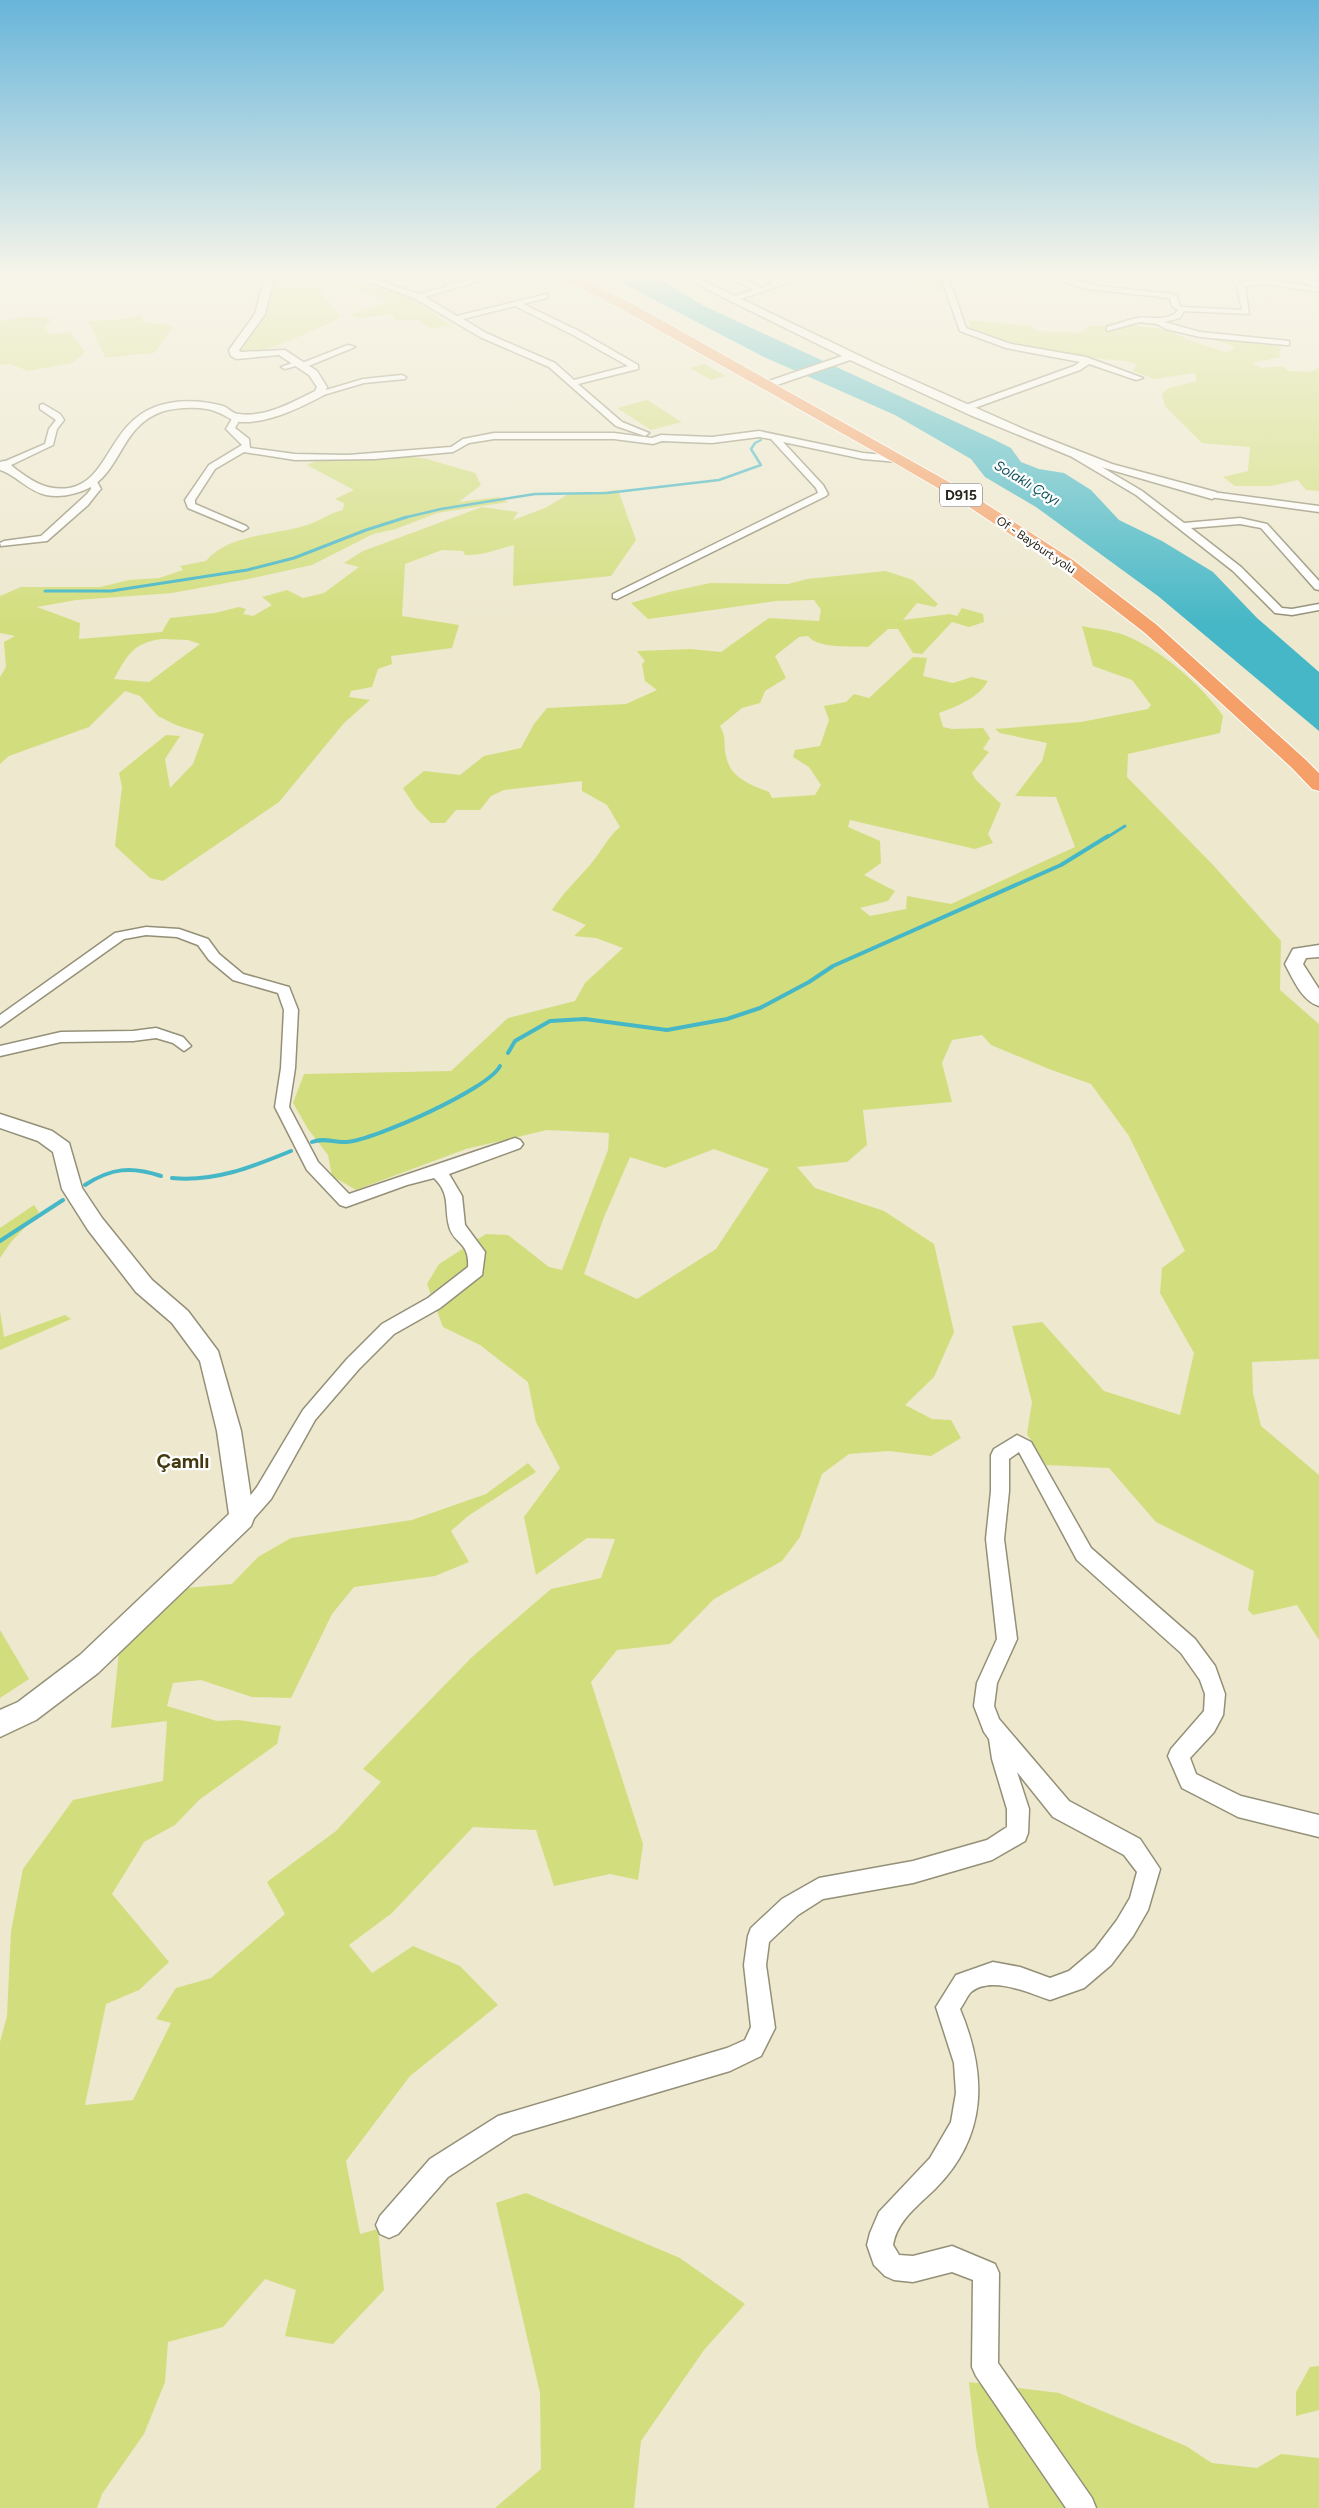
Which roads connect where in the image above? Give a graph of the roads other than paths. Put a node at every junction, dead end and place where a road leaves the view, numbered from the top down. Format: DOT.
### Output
graph roads {
  1 [pos="321,390"];
  2 [pos="331,390"];
  3 [pos="579,390"];
  4 [pos="790,390"];
  5 [pos="792,390"];
  6 [pos="927,390"];
  7 [pos="1016,390"];
  8 [pos="320,393"];
  9 [pos="43,407"];
  10 [pos="966,408"];
  11 [pos="236,419"];
  12 [pos="662,438"];
  13 [pos="775,438"];
  14 [pos="244,449"];
  15 [pos="1075,454"];
  16 [pos="898,459"];
  17 [pos="2,465"];
  18 [pos="94,482"];
  19 [pos="1212,495"];
  20 [pos="1319,508"];
  21 [pos="1182,526"];
  22 [pos="243,528"];
  23 [pos="4,544"];
  24 [pos="1319,587"];
  25 [pos="617,596"];
  26 [pos="1319,607"];
  27 [pos="1319,765"];
  28 [pos="1319,785"];
  29 [pos="1319,951"];
  30 [pos="1319,1000"];
  31 [pos="0,1022"];
  32 [pos="184,1046"];
  33 [pos="0,1051"];
  34 [pos="0,1121"];
  35 [pos="515,1144"];
  36 [pos="437,1172"];
  37 [pos="242,1518"];
  38 [pos="0,1724"];
  39 [pos="999,1734"];
  40 [pos="1319,1826"];
  41 [pos="389,2225"];
  42 [pos="1082,2508"];
  1 -- 8 [label="street"];
  2 -- 8 [label="street"];
  3 -- 12 [label="street"];
  4 -- 16 [label="highway, Of - Bayburt yolu / D915"];
  5 -- 27 [label="highway, Of - Bayburt yolu / D915"];
  6 -- 10 [label="street"];
  7 -- 10 [label="street"];
  8 -- 11 [label="street"];
  9 -- 17 [label="street"];
  10 -- 15 [label="street"];
  11 -- 14 [label="street"];
  11 -- 18 [label="street"];
  12 -- 13 [label="street"];
  12 -- 14 [label="street"];
  13 -- 16 [label="street"];
  13 -- 25 [label="street"];
  14 -- 22 [label="street"];
  15 -- 19 [label="street"];
  15 -- 21 [label="street"];
  16 -- 28 [label="highway, Of - Bayburt yolu / D915"];
  17 -- 18 [label="street"];
  18 -- 23 [label="street"];
  19 -- 20 [label="street"];
  21 -- 24 [label="street"];
  21 -- 26 [label="street"];
  29 -- 30 [label="street"];
  31 -- 36 [label="street"];
  32 -- 33 [label="street"];
  34 -- 37 [label="street"];
  35 -- 36 [label="street"];
  36 -- 37 [label="street"];
  37 -- 38 [label="street"];
  39 -- 40 [label="street"];
  39 -- 41 [label="street"];
  39 -- 42 [label="street"];
}
